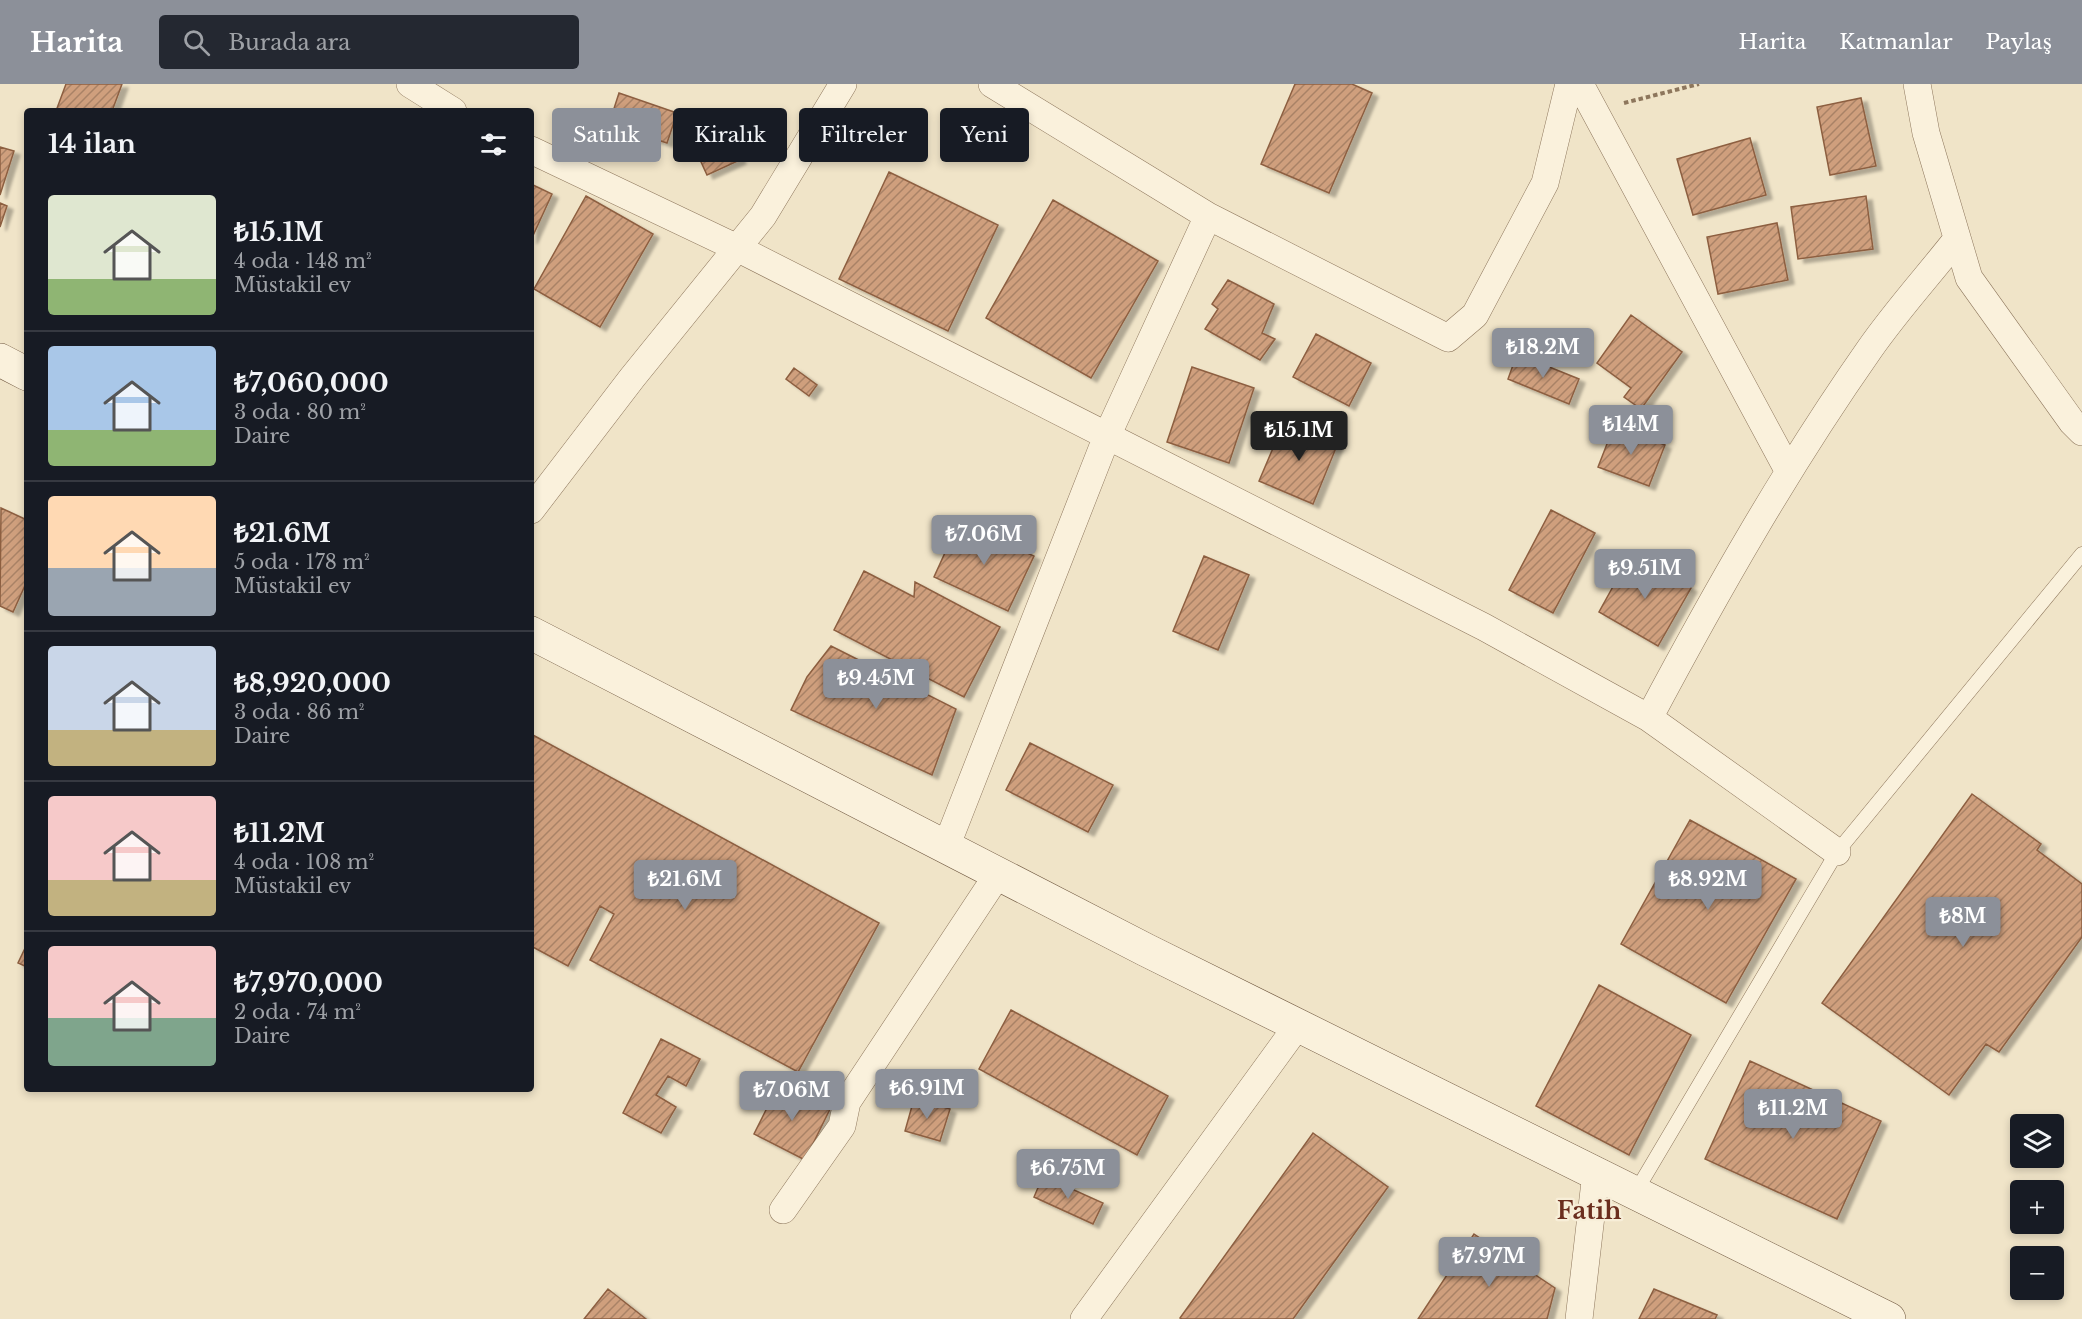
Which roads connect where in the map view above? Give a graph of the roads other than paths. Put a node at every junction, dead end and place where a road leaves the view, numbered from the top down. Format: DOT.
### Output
graph roads {
  1 [pos="410,84"];
  2 [pos="843,84"];
  3 [pos="992,84"];
  4 [pos="1569,84"];
  5 [pos="1580,84"];
  6 [pos="1917,84"];
  7 [pos="448,108"];
  8 [pos="534,151"];
  9 [pos="1208,216"];
  10 [pos="1957,239"];
  11 [pos="737,248"];
  12 [pos="0,360"];
  13 [pos="24,372"];
  14 [pos="2082,432"];
  15 [pos="1107,436"];
  16 [pos="1788,470"];
  17 [pos="534,506"];
  18 [pos="2082,554"];
  19 [pos="534,635"];
  20 [pos="1649,718"];
  21 [pos="946,847"];
  22 [pos="1838,852"];
  23 [pos="998,874"];
  24 [pos="1298,1025"];
  25 [pos="1596,1173"];
  26 [pos="1635,1192"];
  27 [pos="783,1210"];
  28 [pos="1084,1319"];
  29 [pos="1579,1319"];
  30 [pos="1889,1319"];
  1 -- 7 [label="street"];
  2 -- 11 [label="street"];
  3 -- 9 [label="street"];
  4 -- 9 [label="street"];
  5 -- 16 [label="street"];
  6 -- 10 [label="street"];
  8 -- 11 [label="street"];
  9 -- 15 [label="street"];
  10 -- 14 [label="street"];
  10 -- 16 [label="street"];
  11 -- 15 [label="street"];
  11 -- 17 [label="street"];
  12 -- 13 [label="street"];
  15 -- 20 [label="street"];
  15 -- 21 [label="street"];
  16 -- 20 [label="street"];
  18 -- 22 [label="lane"];
  19 -- 21 [label="street"];
  20 -- 22 [label="street"];
  21 -- 23 [label="street"];
  22 -- 26 [label="lane"];
  23 -- 24 [label="street"];
  23 -- 27 [label="street"];
  24 -- 25 [label="street"];
  24 -- 28 [label="street"];
  25 -- 26 [label="street"];
  25 -- 29 [label="street"];
  26 -- 30 [label="street"];
}
